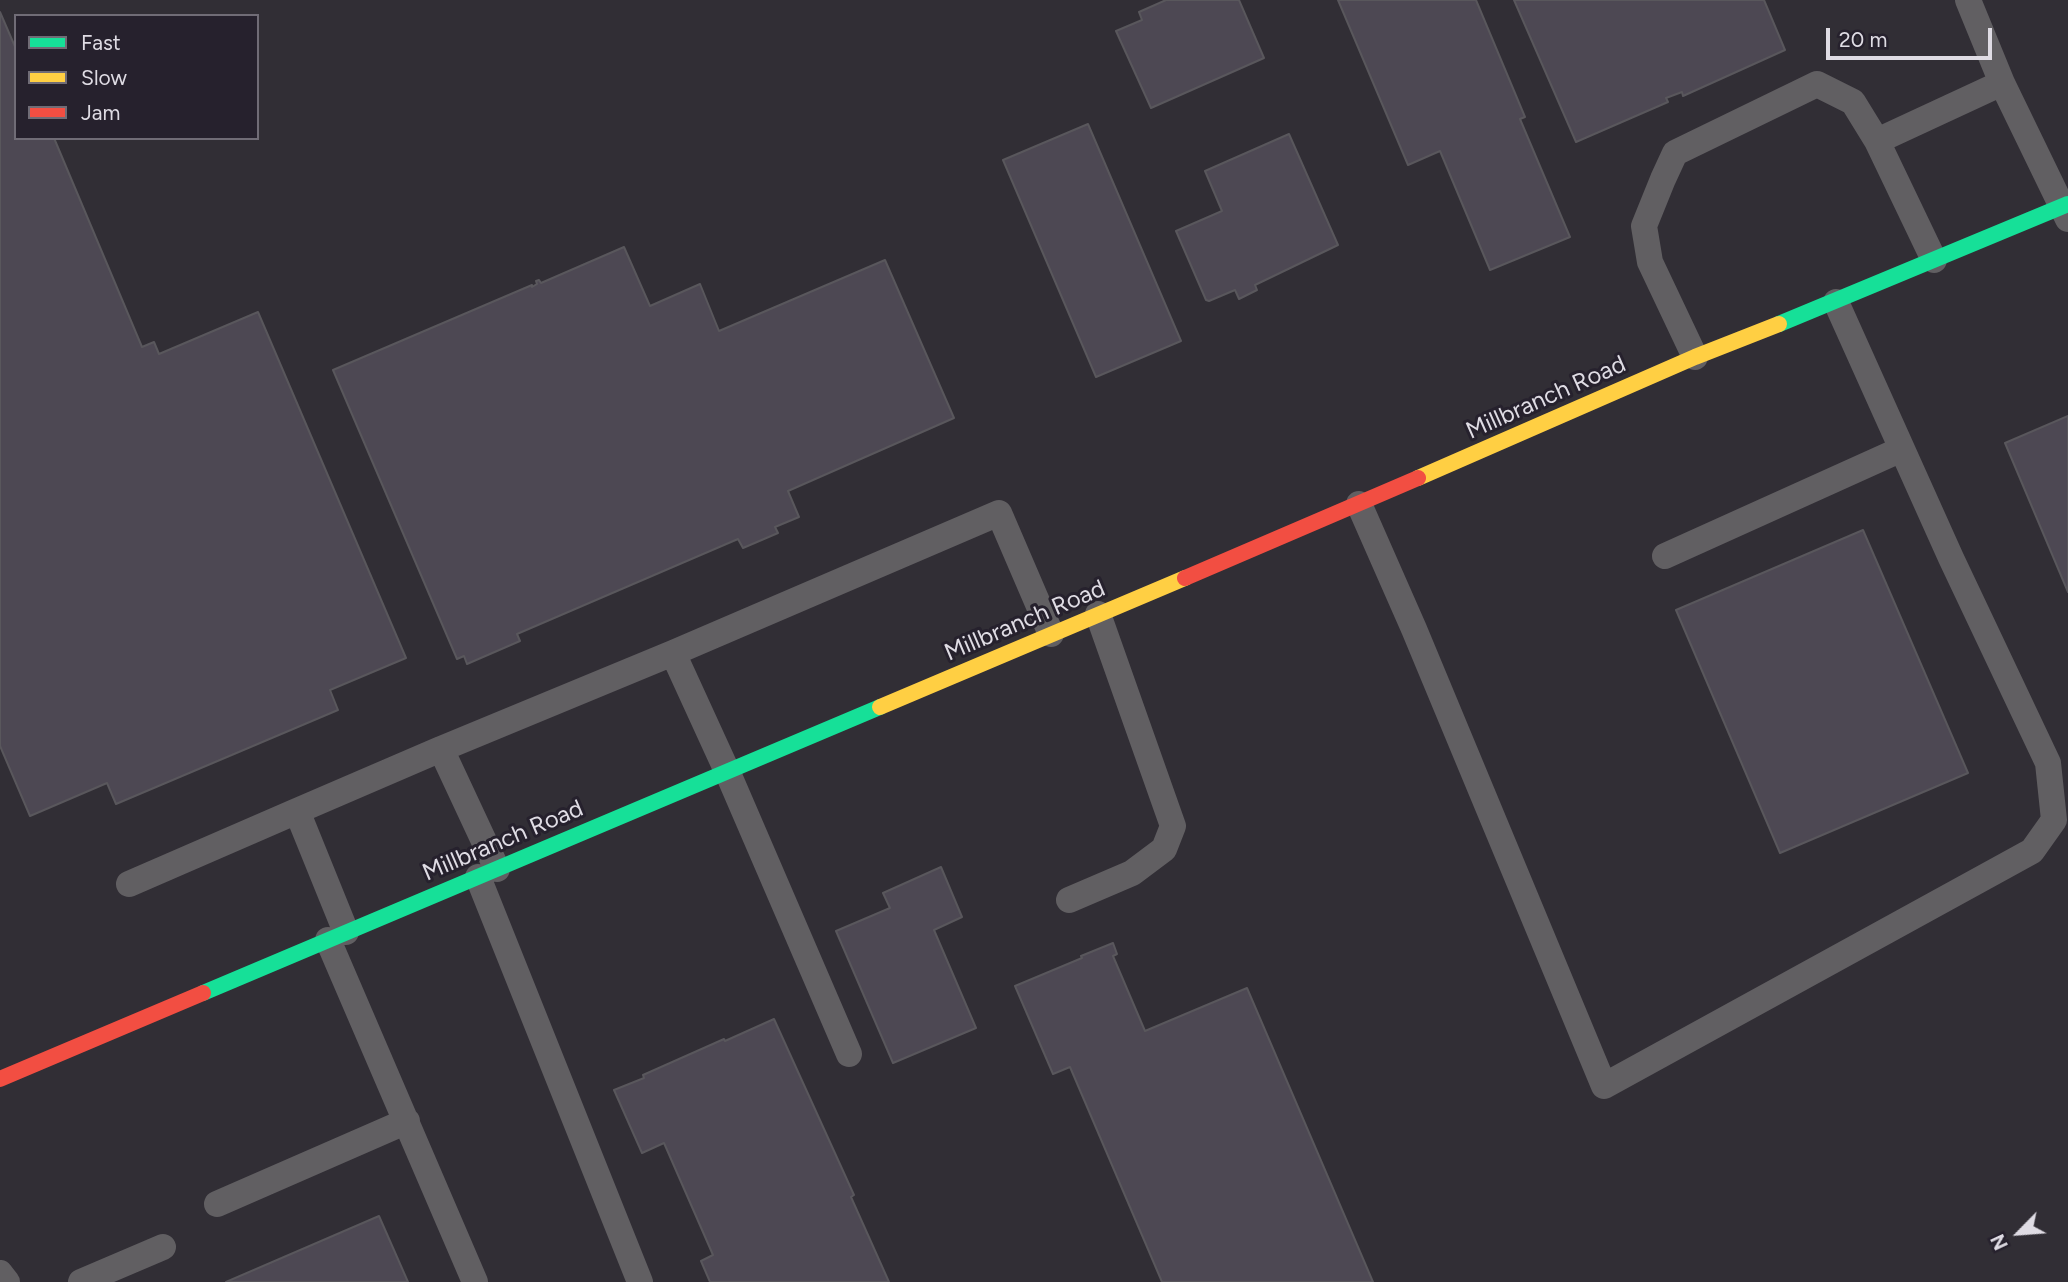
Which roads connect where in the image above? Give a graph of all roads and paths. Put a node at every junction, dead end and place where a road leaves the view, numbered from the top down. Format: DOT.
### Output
graph roads {
  1 [pos="1968,0"];
  2 [pos="2002,82"];
  3 [pos="1877,141"];
  4 [pos="2066,210"];
  5 [pos="1934,260"];
  6 [pos="1836,302"];
  7 [pos="1695,358"];
  8 [pos="1902,449"];
  9 [pos="1359,504"];
  10 [pos="1665,556"];
  11 [pos="1098,614"];
  12 [pos="1051,634"];
  13 [pos="673,653"];
  14 [pos="441,749"];
  15 [pos="727,771"];
  16 [pos="296,810"];
  17 [pos="488,873"];
  18 [pos="129,884"];
  19 [pos="1069,900"];
  20 [pos="337,936"];
  21 [pos="849,1054"];
  22 [pos="0,1079"];
  23 [pos="407,1121"];
  24 [pos="217,1204"];
  25 [pos="163,1247"];
  26 [pos="0,1273"];
  27 [pos="7,1282"];
  28 [pos="80,1282"];
  29 [pos="475,1282"];
  30 [pos="640,1282"];
  1 -- 2 [label="lane"];
  2 -- 3 [label="lane"];
  2 -- 4 [label="lane"];
  3 -- 5 [label="lane"];
  3 -- 7 [label="lane"];
  4 -- 5 [label="main road, Millbranch Road"];
  5 -- 6 [label="main road, Millbranch Road"];
  6 -- 7 [label="main road, Millbranch Road"];
  6 -- 8 [label="lane"];
  7 -- 9 [label="main road, Millbranch Road"];
  8 -- 9 [label="lane"];
  8 -- 10 [label="lane"];
  9 -- 11 [label="main road, Millbranch Road"];
  11 -- 12 [label="main road, Millbranch Road"];
  11 -- 19 [label="lane"];
  12 -- 13 [label="lane"];
  12 -- 15 [label="main road, Millbranch Road"];
  13 -- 14 [label="lane"];
  13 -- 15 [label="lane"];
  14 -- 16 [label="lane"];
  14 -- 17 [label="lane"];
  15 -- 17 [label="main road, Millbranch Road"];
  15 -- 21 [label="lane"];
  16 -- 18 [label="lane"];
  16 -- 20 [label="lane"];
  17 -- 20 [label="main road, Millbranch Road"];
  17 -- 30 [label="lane"];
  20 -- 22 [label="main road, Millbranch Road"];
  20 -- 23 [label="lane"];
  23 -- 24 [label="lane"];
  23 -- 29 [label="lane"];
  25 -- 28 [label="lane"];
  26 -- 27 [label="lane"];
}
